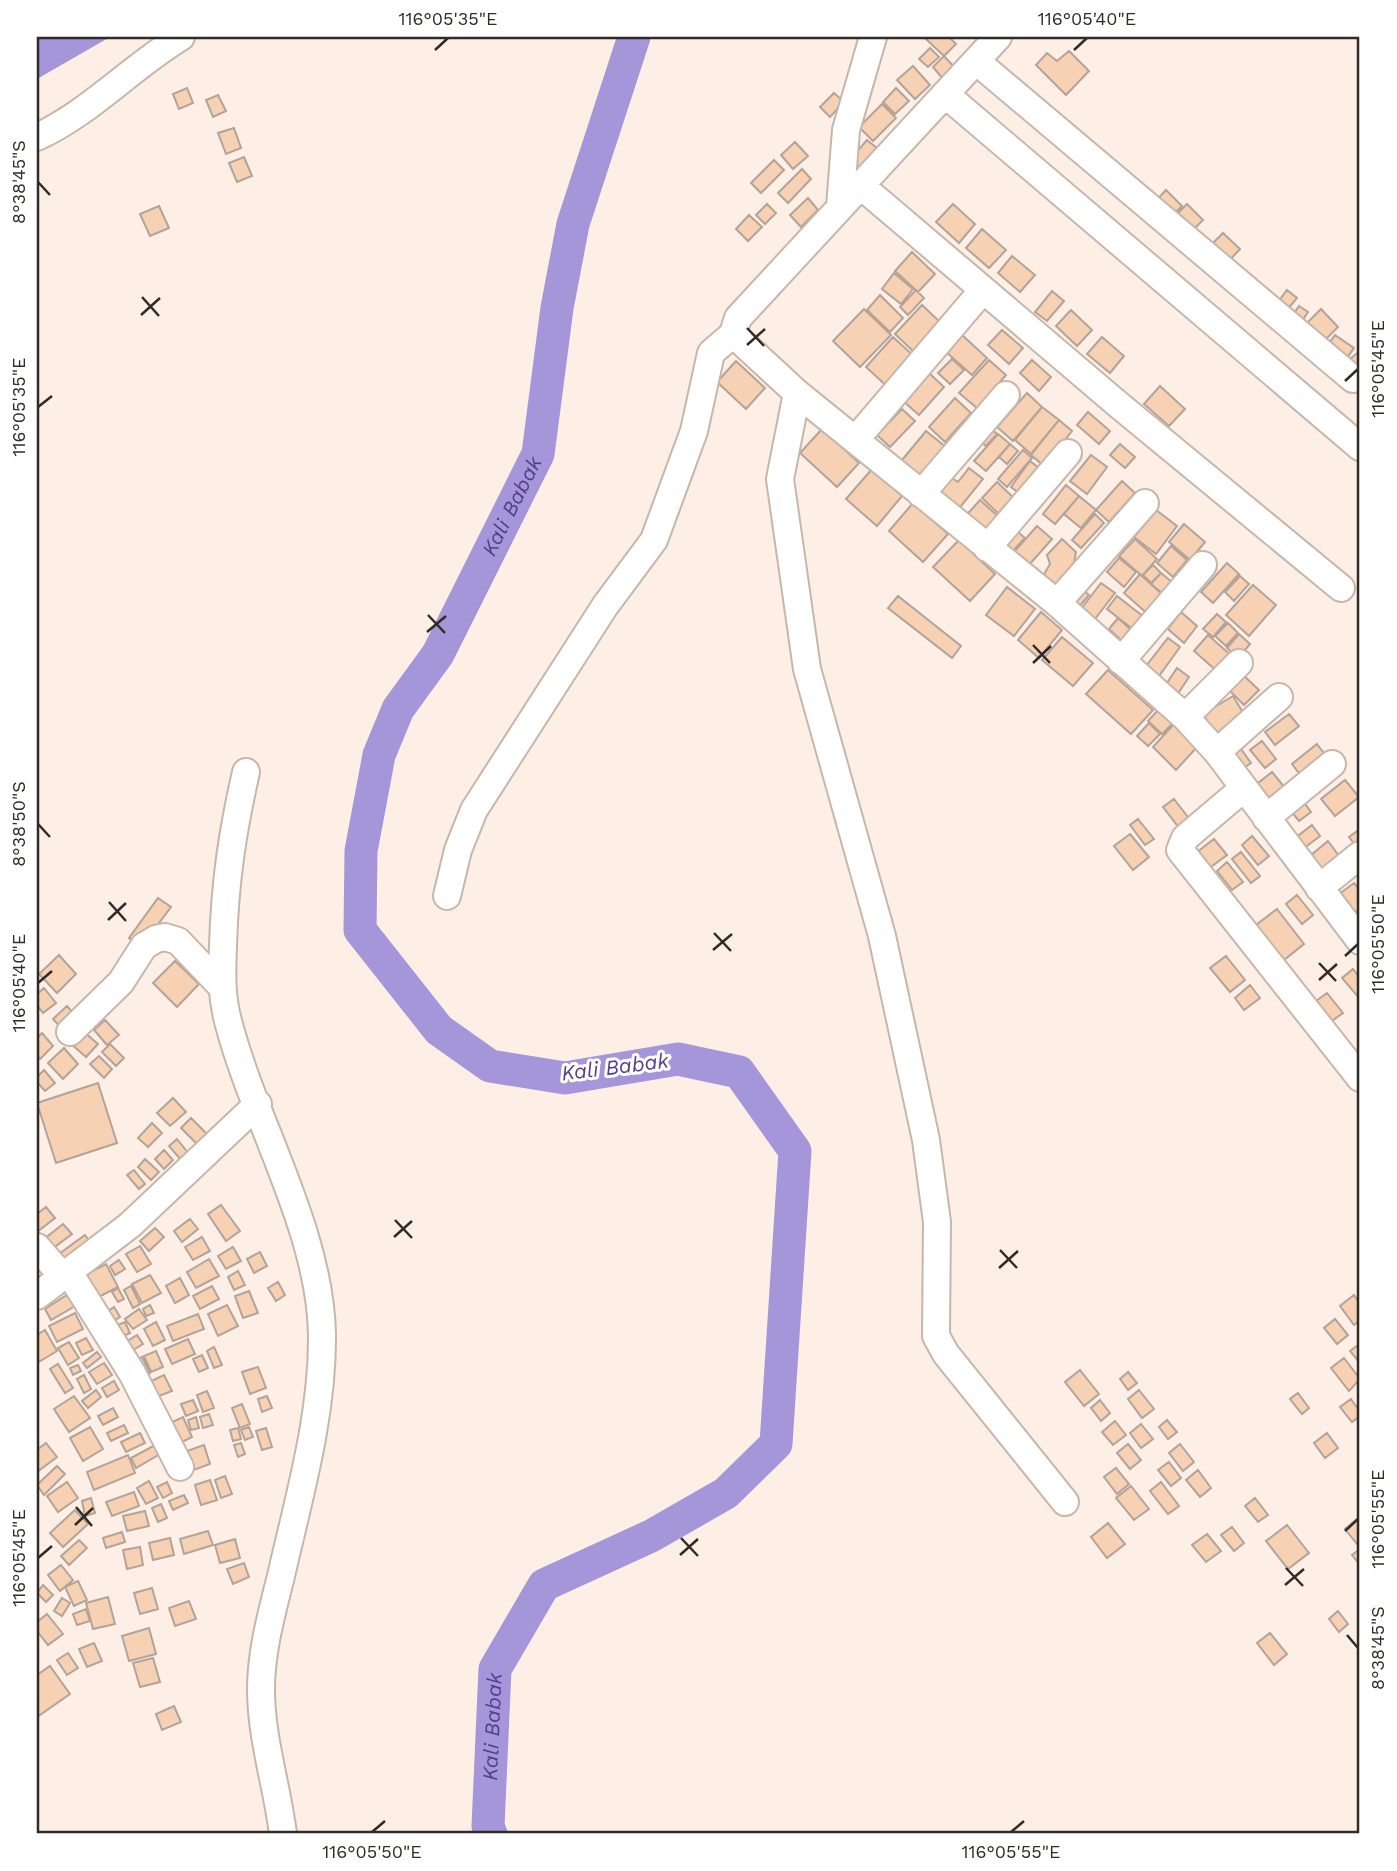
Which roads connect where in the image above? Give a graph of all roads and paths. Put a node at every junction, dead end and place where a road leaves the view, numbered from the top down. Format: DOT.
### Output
graph roads {
  1 [pos="181,37"];
  2 [pos="873,37"];
  3 [pos="998,37"];
  4 [pos="976,61"];
  5 [pos="945,94"];
  6 [pos="37,137"];
  7 [pos="860,185"];
  8 [pos="840,207"];
  9 [pos="984,290"];
  10 [pos="733,334"];
  11 [pos="1353,379"];
  12 [pos="797,393"];
  13 [pos="1006,395"];
  14 [pos="856,439"];
  15 [pos="1360,447"];
  16 [pos="1068,453"];
  17 [pos="921,494"];
  18 [pos="1145,503"];
  19 [pos="987,548"];
  20 [pos="1203,565"];
  21 [pos="1341,588"];
  22 [pos="1057,603"];
  23 [pos="1121,662"];
  24 [pos="1239,663"];
  25 [pos="1279,697"];
  26 [pos="1185,717"];
  27 [pos="1217,752"];
  28 [pos="1332,764"];
  29 [pos="246,772"];
  30 [pos="1244,788"];
  31 [pos="1266,818"];
  32 [pos="1360,855"];
  33 [pos="1319,888"];
  34 [pos="447,896"];
  35 [pos="1360,941"];
  36 [pos="221,986"];
  37 [pos="70,1032"];
  38 [pos="1360,1078"];
  39 [pos="258,1104"];
  40 [pos="37,1247"];
  41 [pos="67,1276"];
  42 [pos="37,1296"];
  43 [pos="180,1467"];
  44 [pos="1065,1502"];
  45 [pos="284,1834"];
  1 -- 6 [label="street"];
  2 -- 8 [label="street"];
  3 -- 4 [label="street"];
  4 -- 5 [label="street"];
  4 -- 11 [label="street"];
  5 -- 7 [label="street"];
  5 -- 15 [label="street"];
  7 -- 8 [label="street"];
  7 -- 9 [label="street"];
  8 -- 10 [label="street"];
  9 -- 14 [label="street"];
  9 -- 21 [label="street"];
  10 -- 12 [label="street"];
  10 -- 34 [label="street"];
  12 -- 14 [label="street"];
  12 -- 44 [label="street"];
  13 -- 17 [label="street"];
  14 -- 17 [label="street"];
  16 -- 19 [label="street"];
  17 -- 19 [label="street"];
  18 -- 22 [label="street"];
  19 -- 22 [label="street"];
  20 -- 23 [label="street"];
  22 -- 23 [label="street"];
  23 -- 26 [label="street"];
  24 -- 26 [label="street"];
  25 -- 27 [label="street"];
  26 -- 27 [label="street"];
  27 -- 30 [label="street"];
  28 -- 31 [label="street"];
  29 -- 36 [label="street"];
  30 -- 31 [label="street"];
  30 -- 38 [label="street"];
  31 -- 33 [label="street"];
  32 -- 33 [label="street"];
  33 -- 35 [label="street"];
  36 -- 37 [label="street"];
  36 -- 39 [label="street"];
  39 -- 41 [label="street"];
  39 -- 45 [label="street"];
  40 -- 41 [label="street"];
  41 -- 42 [label="street"];
  41 -- 43 [label="street"];
}
